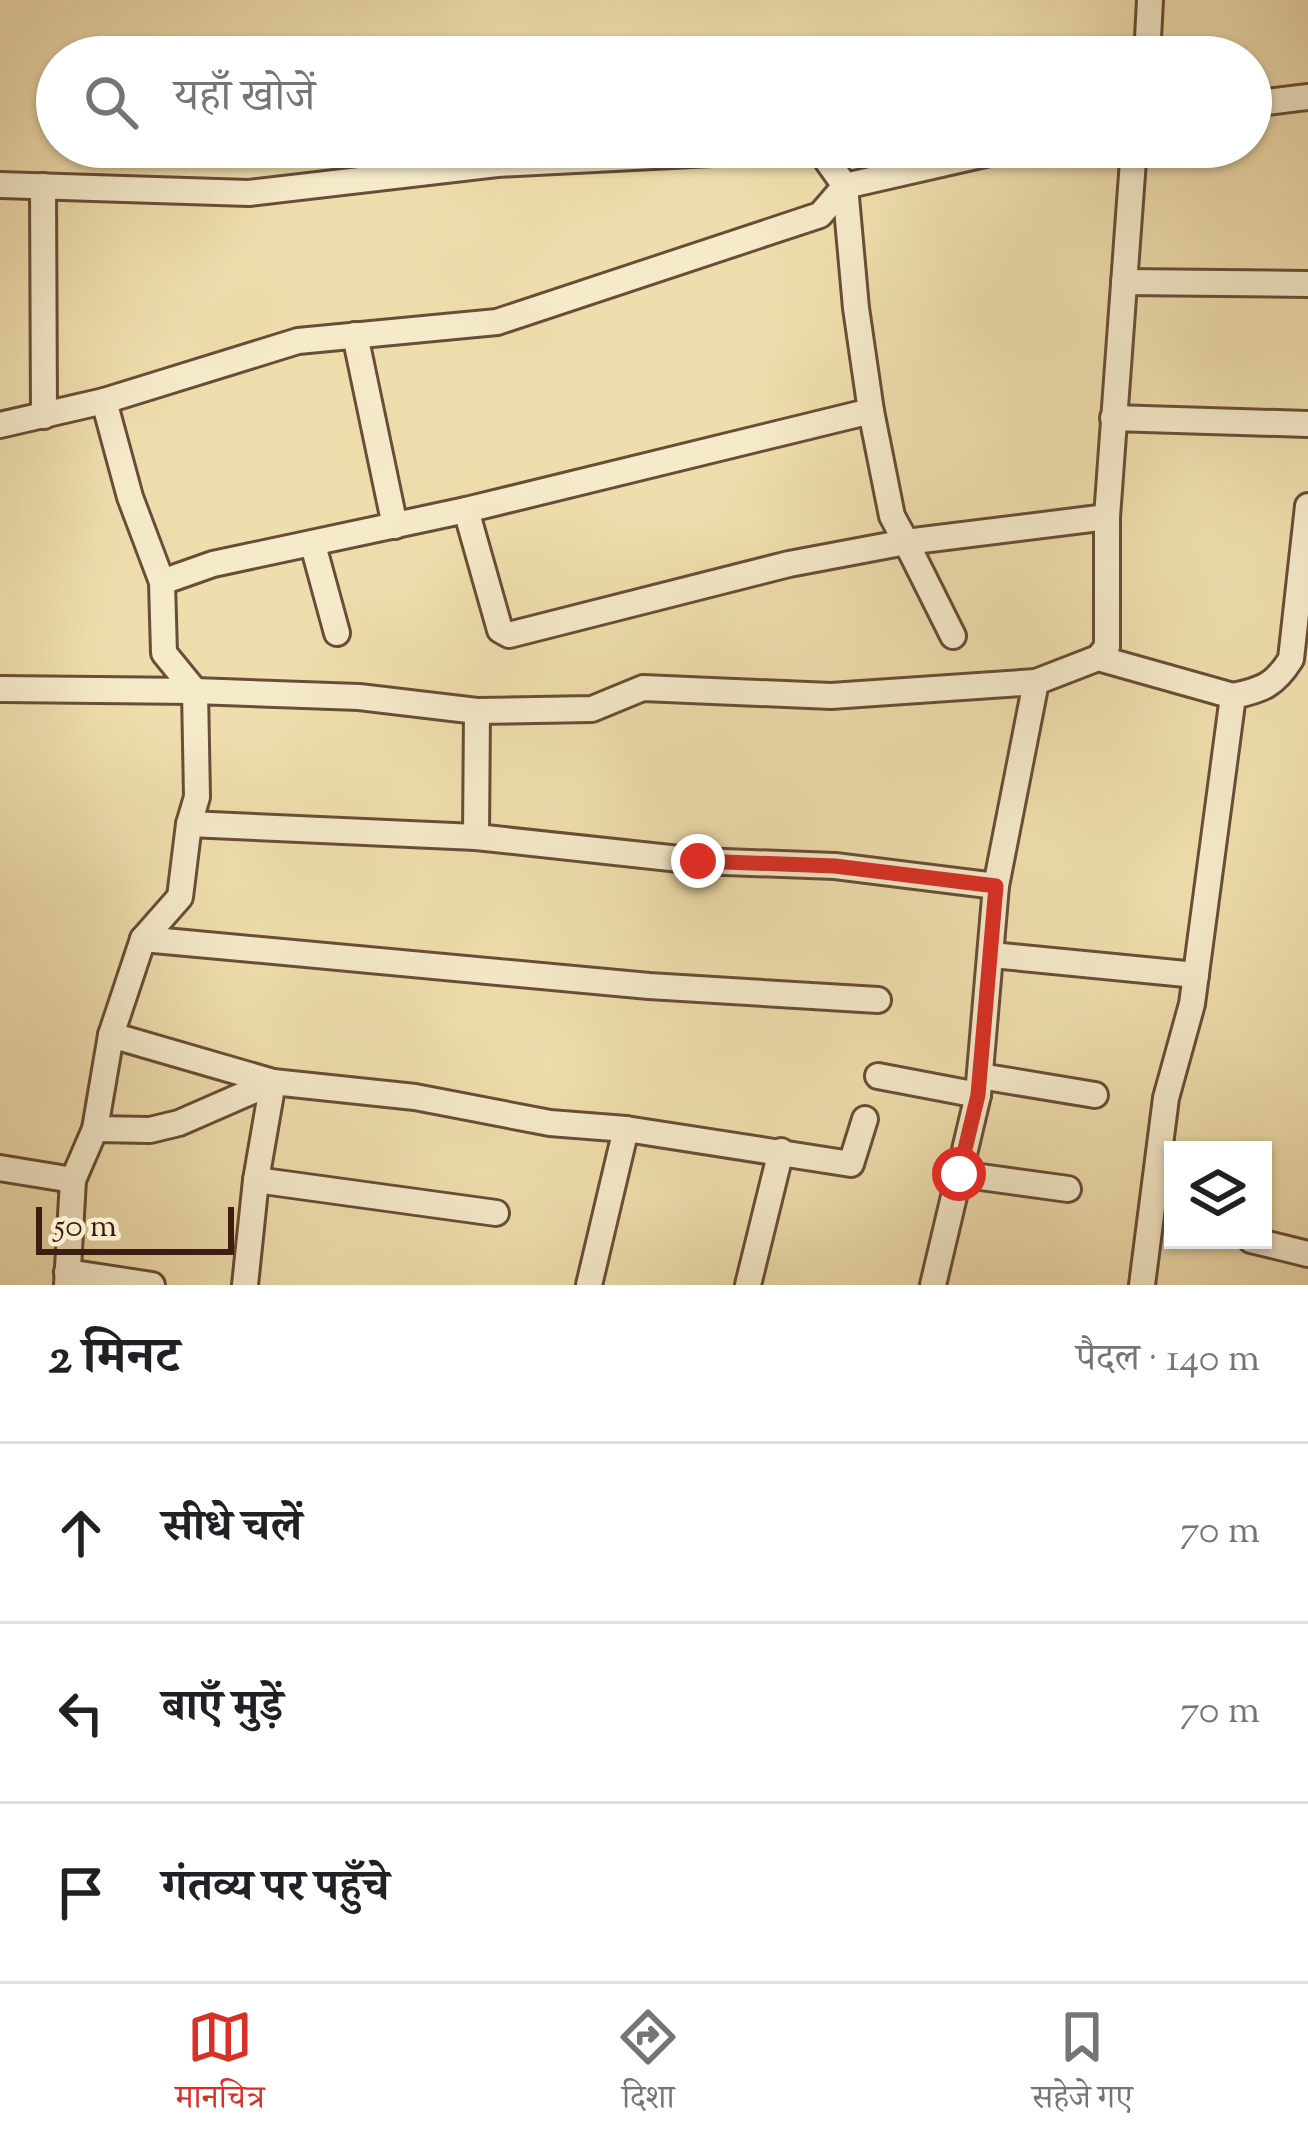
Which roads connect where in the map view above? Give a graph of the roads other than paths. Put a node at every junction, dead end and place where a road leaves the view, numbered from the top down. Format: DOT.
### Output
graph roads {
  1 [pos="1150,0"];
  2 [pos="1148,36"];
  3 [pos="1308,98"];
  4 [pos="1272,102"];
  5 [pos="462,168"];
  6 [pos="832,168"];
  7 [pos="924,168"];
  8 [pos="1132,168"];
  9 [pos="0,185"];
  10 [pos="43,186"];
  11 [pos="845,186"];
  12 [pos="1124,282"];
  13 [pos="1308,284"];
  14 [pos="355,335"];
  15 [pos="104,401"];
  16 [pos="871,411"];
  17 [pos="44,416"];
  18 [pos="1113,418"];
  19 [pos="1308,424"];
  20 [pos="0,425"];
  21 [pos="1308,506"];
  22 [pos="466,510"];
  23 [pos="1107,517"];
  24 [pos="395,526"];
  25 [pos="906,542"];
  26 [pos="313,544"];
  27 [pos="162,582"];
  28 [pos="337,633"];
  29 [pos="952,636"];
  30 [pos="1098,658"];
  31 [pos="1036,682"];
  32 [pos="0,688"];
  33 [pos="195,691"];
  34 [pos="1233,696"];
  35 [pos="476,711"];
  36 [pos="189,824"];
  37 [pos="476,837"];
  38 [pos="996,886"];
  39 [pos="142,939"];
  40 [pos="992,955"];
  41 [pos="1196,975"];
  42 [pos="878,1000"];
  43 [pos="111,1035"];
  44 [pos="878,1076"];
  45 [pos="274,1082"];
  46 [pos="979,1085"];
  47 [pos="1095,1095"];
  48 [pos="865,1119"];
  49 [pos="94,1129"];
  50 [pos="626,1129"];
  51 [pos="781,1151"];
  52 [pos="0,1168"];
  53 [pos="959,1174"];
  54 [pos="73,1180"];
  55 [pos="256,1180"];
  56 [pos="1068,1189"];
  57 [pos="496,1213"];
  58 [pos="1161,1218"];
  59 [pos="1272,1245"];
  60 [pos="1308,1254"];
  61 [pos="67,1278"];
  62 [pos="152,1285"];
  63 [pos="245,1285"];
  64 [pos="589,1285"];
  65 [pos="748,1285"];
  66 [pos="933,1285"];
  67 [pos="1142,1285"];
  1 -- 2 [label="street"];
  3 -- 4 [label="street"];
  5 -- 10 [label="street"];
  6 -- 11 [label="street"];
  7 -- 11 [label="street"];
  8 -- 12 [label="street"];
  9 -- 10 [label="street"];
  10 -- 17 [label="street"];
  11 -- 14 [label="street"];
  11 -- 16 [label="street"];
  12 -- 13 [label="street"];
  12 -- 18 [label="street"];
  14 -- 15 [label="street"];
  14 -- 24 [label="street"];
  15 -- 17 [label="street"];
  15 -- 27 [label="street"];
  16 -- 22 [label="street"];
  16 -- 25 [label="street"];
  17 -- 20 [label="street"];
  18 -- 19 [label="street"];
  18 -- 23 [label="street"];
  21 -- 34 [label="street"];
  22 -- 24 [label="street"];
  22 -- 25 [label="street"];
  23 -- 25 [label="street"];
  23 -- 30 [label="street"];
  24 -- 26 [label="street"];
  25 -- 29 [label="street"];
  26 -- 27 [label="street"];
  26 -- 28 [label="street"];
  27 -- 33 [label="street"];
  30 -- 31 [label="street"];
  30 -- 34 [label="street"];
  31 -- 35 [label="street"];
  31 -- 38 [label="street"];
  32 -- 33 [label="street"];
  33 -- 35 [label="street"];
  33 -- 36 [label="street"];
  34 -- 41 [label="street"];
  35 -- 37 [label="street"];
  36 -- 37 [label="street"];
  36 -- 39 [label="street"];
  37 -- 38 [label="street"];
  38 -- 40 [label="street"];
  39 -- 42 [label="street"];
  39 -- 43 [label="street"];
  40 -- 41 [label="street"];
  40 -- 46 [label="street"];
  41 -- 58 [label="street"];
  43 -- 45 [label="street"];
  43 -- 49 [label="street"];
  44 -- 46 [label="street"];
  45 -- 49 [label="street"];
  45 -- 50 [label="street"];
  45 -- 55 [label="street"];
  46 -- 47 [label="street"];
  46 -- 53 [label="street"];
  48 -- 51 [label="street"];
  49 -- 54 [label="street"];
  50 -- 51 [label="street"];
  50 -- 64 [label="street"];
  51 -- 65 [label="street"];
  52 -- 54 [label="street"];
  53 -- 56 [label="street"];
  53 -- 66 [label="street"];
  54 -- 61 [label="street"];
  55 -- 57 [label="street"];
  55 -- 63 [label="street"];
  58 -- 67 [label="street"];
  59 -- 60 [label="street"];
  61 -- 62 [label="street"];
}
